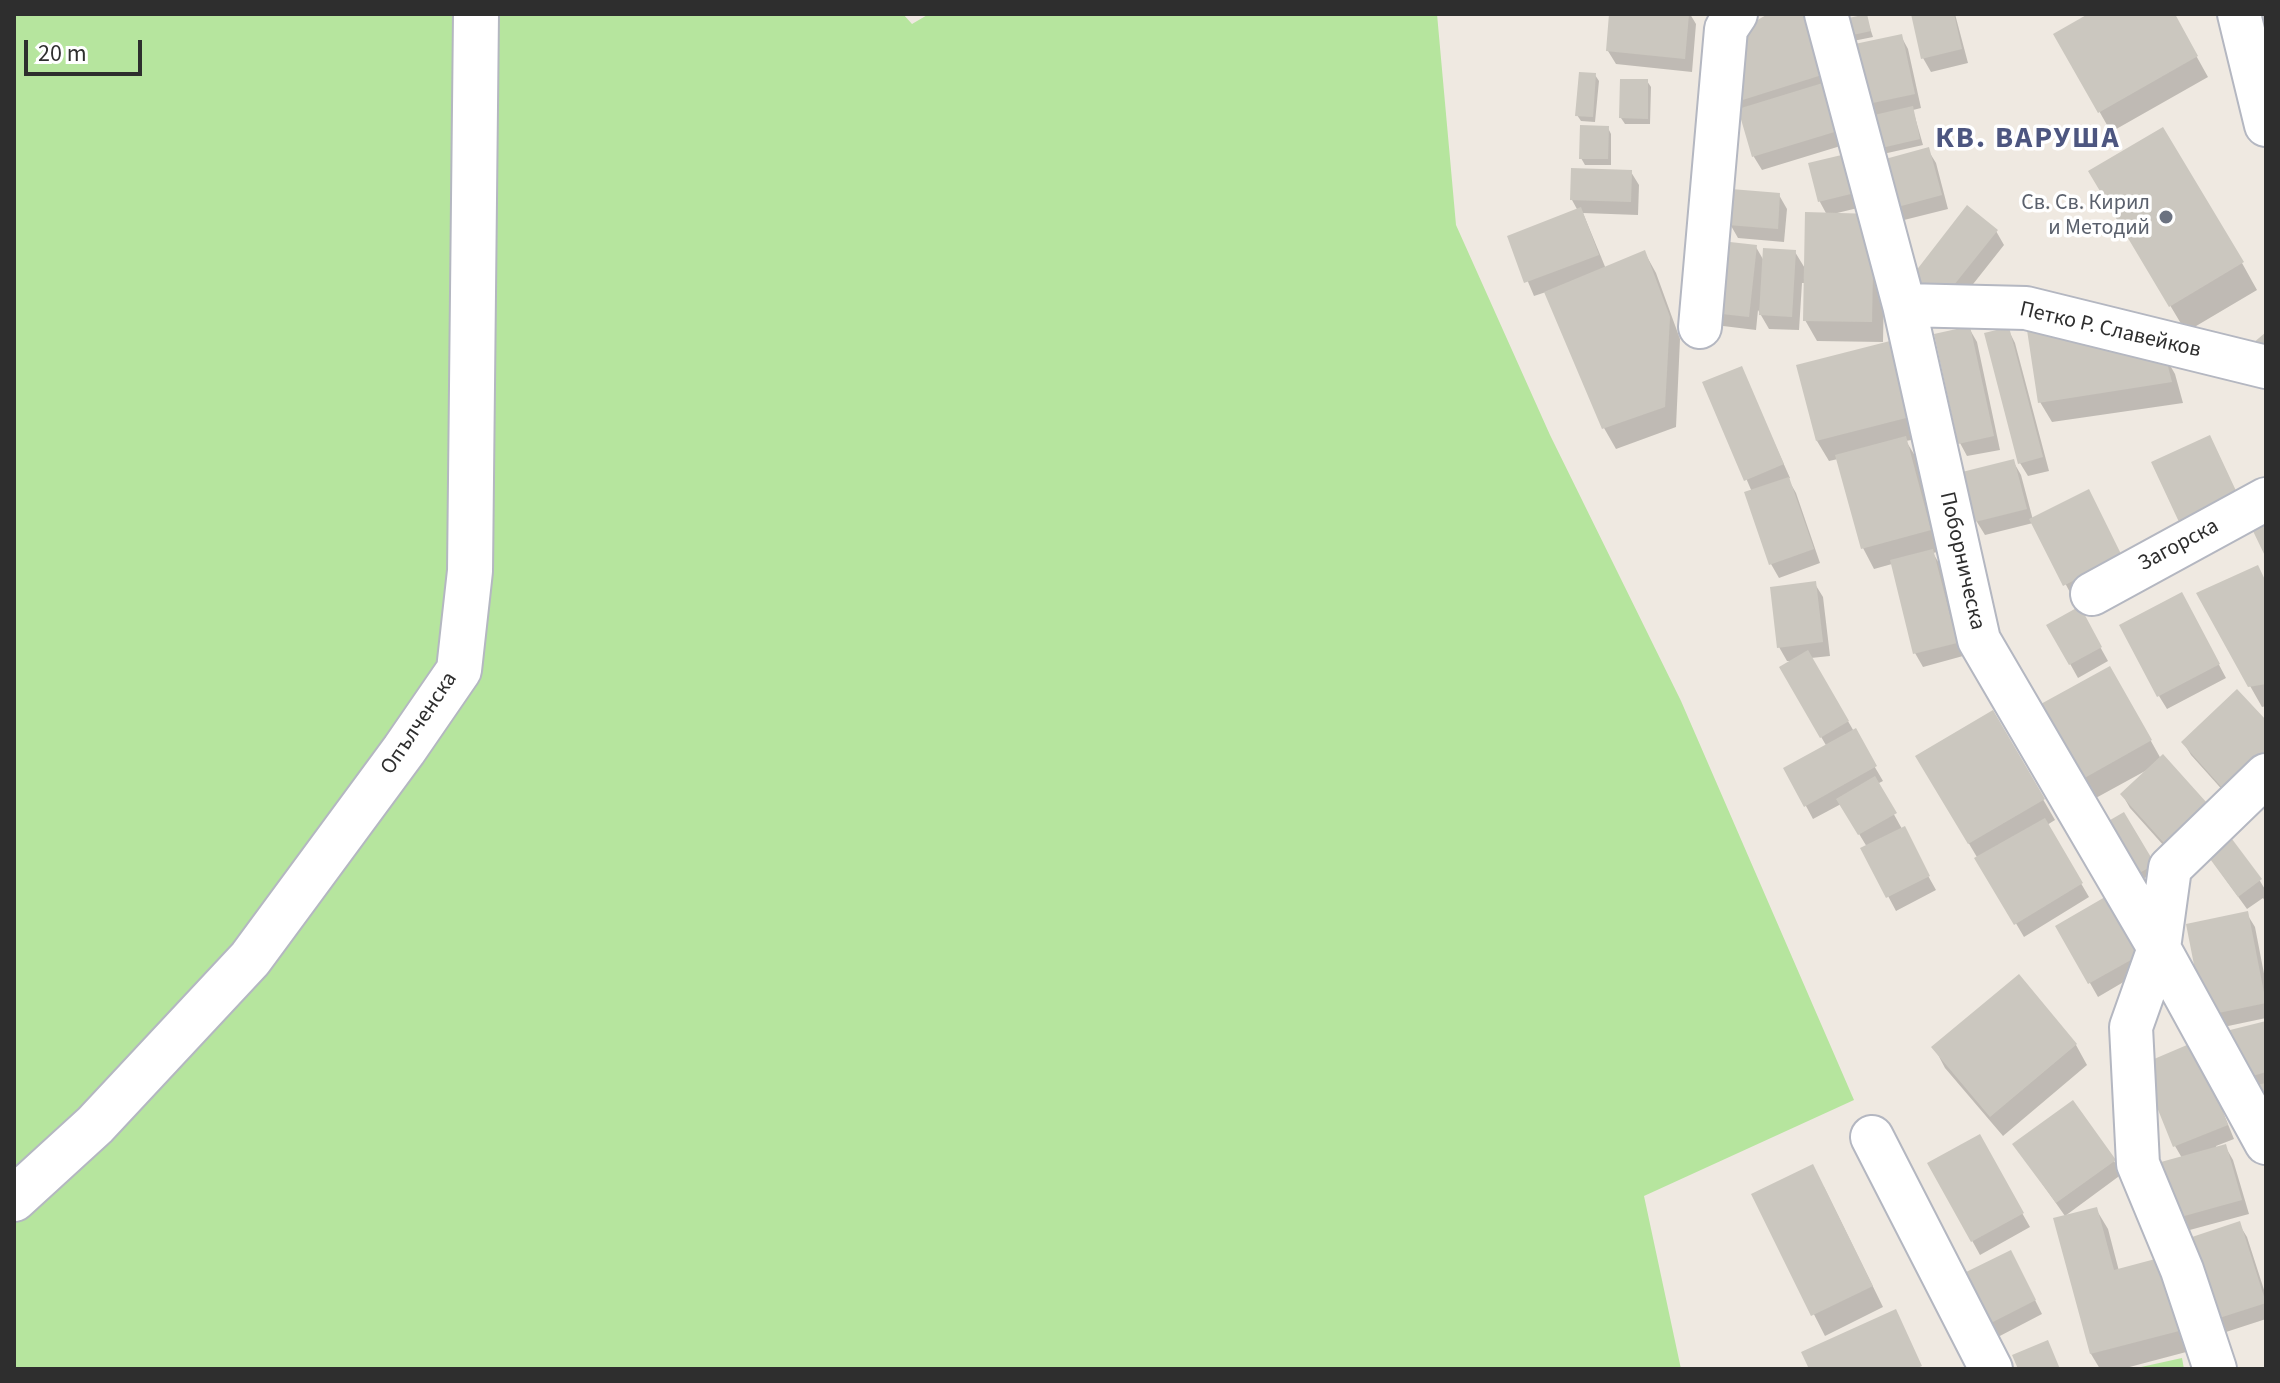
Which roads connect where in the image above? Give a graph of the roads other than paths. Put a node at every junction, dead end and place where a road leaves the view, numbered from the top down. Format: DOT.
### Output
graph roads {
  1 [pos="476,14"];
  2 [pos="1736,14"];
  3 [pos="1826,14"];
  4 [pos="2239,14"];
  5 [pos="2266,125"];
  6 [pos="1904,305"];
  7 [pos="1700,327"];
  8 [pos="2266,367"];
  9 [pos="2266,499"];
  10 [pos="2092,594"];
  11 [pos="2266,775"];
  12 [pos="2159,948"];
  13 [pos="1872,1137"];
  14 [pos="2266,1143"];
  15 [pos="14,1199"];
  16 [pos="1991,1369"];
  17 [pos="2215,1369"];
  1 -- 15 [label="street, Опълченска"];
  2 -- 7 [label="street"];
  3 -- 6 [label="street, Поборническа"];
  4 -- 5 [label="street"];
  6 -- 8 [label="street, Петко Р. Славейков"];
  6 -- 12 [label="street, Поборническа"];
  9 -- 10 [label="street, Загорска"];
  11 -- 12 [label="street"];
  12 -- 14 [label="street, Поборническа"];
  12 -- 17 [label="street"];
  13 -- 16 [label="street"];
}
